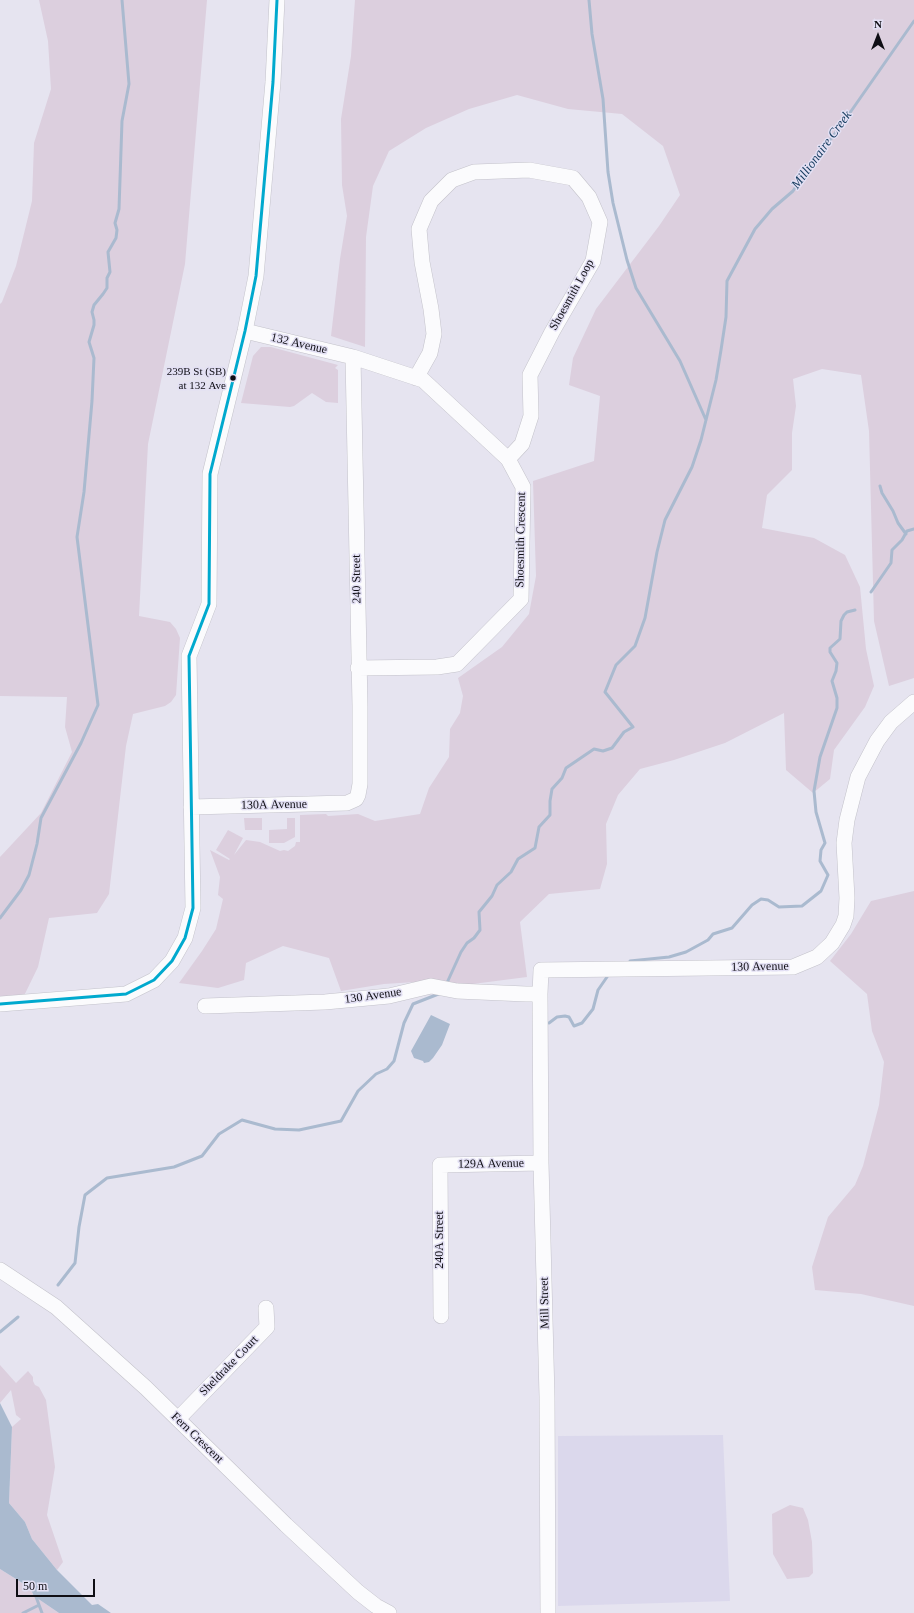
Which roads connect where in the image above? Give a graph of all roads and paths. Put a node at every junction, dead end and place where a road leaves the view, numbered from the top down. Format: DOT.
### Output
graph roads {
  1 [pos="277,0"];
  2 [pos="244,331"];
  3 [pos="353,357"];
  4 [pos="416,378"];
  5 [pos="508,459"];
  6 [pos="358,668"];
  7 [pos="914,702"];
  8 [pos="356,799"];
  9 [pos="191,807"];
  10 [pos="540,994"];
  11 [pos="0,1004"];
  12 [pos="205,1006"];
  13 [pos="541,1163"];
  14 [pos="440,1165"];
  15 [pos="0,1270"];
  16 [pos="266,1308"];
  17 [pos="441,1316"];
  18 [pos="178,1419"];
  19 [pos="388,1613"];
  20 [pos="548,1613"];
  1 -- 2 [label="street"];
  2 -- 3 [label="street, 132 Avenue"];
  2 -- 9 [label="street"];
  3 -- 4 [label="street, Shoesmith Crescent"];
  3 -- 6 [label="street, 240 Street"];
  4 -- 5 [label="street, Shoesmith Crescent"];
  4 -- 5 [label="street, Shoesmith Loop"];
  5 -- 6 [label="street, Shoesmith Crescent"];
  6 -- 8 [label="street, 240 Street"];
  7 -- 10 [label="street, 130 Avenue"];
  8 -- 9 [label="street, 130A Avenue"];
  9 -- 11 [label="street"];
  10 -- 12 [label="street, 130 Avenue"];
  10 -- 13 [label="street, Mill Street"];
  13 -- 14 [label="street, 129A Avenue"];
  13 -- 20 [label="street, Mill Street"];
  14 -- 17 [label="street, 240A Street"];
  15 -- 18 [label="street, Fern Crescent"];
  16 -- 18 [label="street, Sheldrake Court"];
  18 -- 19 [label="street, Fern Crescent"];
}
